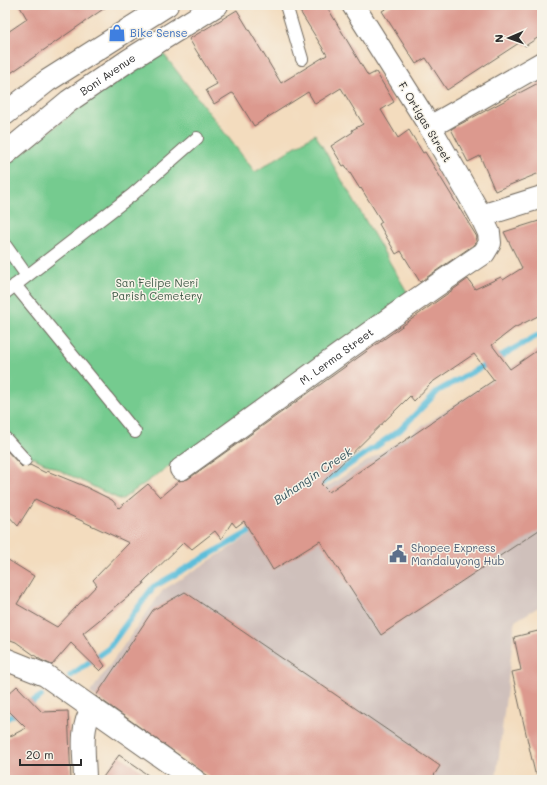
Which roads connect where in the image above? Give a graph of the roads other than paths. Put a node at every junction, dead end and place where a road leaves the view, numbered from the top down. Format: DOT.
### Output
graph roads {
  1 [pos="167,5"];
  2 [pos="217,5"];
  3 [pos="286,5"];
  4 [pos="353,5"];
  5 [pos="302,59"];
  6 [pos="542,63"];
  7 [pos="5,114"];
  8 [pos="430,127"];
  9 [pos="197,138"];
  10 [pos="5,154"];
  11 [pos="542,197"];
  12 [pos="481,216"];
  13 [pos="490,243"];
  14 [pos="5,245"];
  15 [pos="27,276"];
  16 [pos="15,285"];
  17 [pos="5,293"];
  18 [pos="135,432"];
  19 [pos="5,438"];
  20 [pos="26,460"];
  21 [pos="181,469"];
  22 [pos="5,659"];
  23 [pos="92,710"];
  24 [pos="85,780"];
  25 [pos="194,780"];
  1 -- 7 [label="street"];
  2 -- 10 [label="street, Boni Avenue"];
  3 -- 5 [label="lane"];
  4 -- 8 [label="street, F. Ortigas Street"];
  6 -- 8 [label="street"];
  8 -- 12 [label="street, F. Ortigas Street"];
  9 -- 15 [label="lane"];
  11 -- 12 [label="street"];
  12 -- 13 [label="street, F. Ortigas Street"];
  13 -- 21 [label="street, M. Lerma Street"];
  14 -- 15 [label="lane"];
  15 -- 16 [label="lane"];
  16 -- 17 [label="lane"];
  16 -- 18 [label="lane"];
  19 -- 20 [label="lane"];
  22 -- 23 [label="street"];
  23 -- 24 [label="street"];
  23 -- 25 [label="street"];
}
